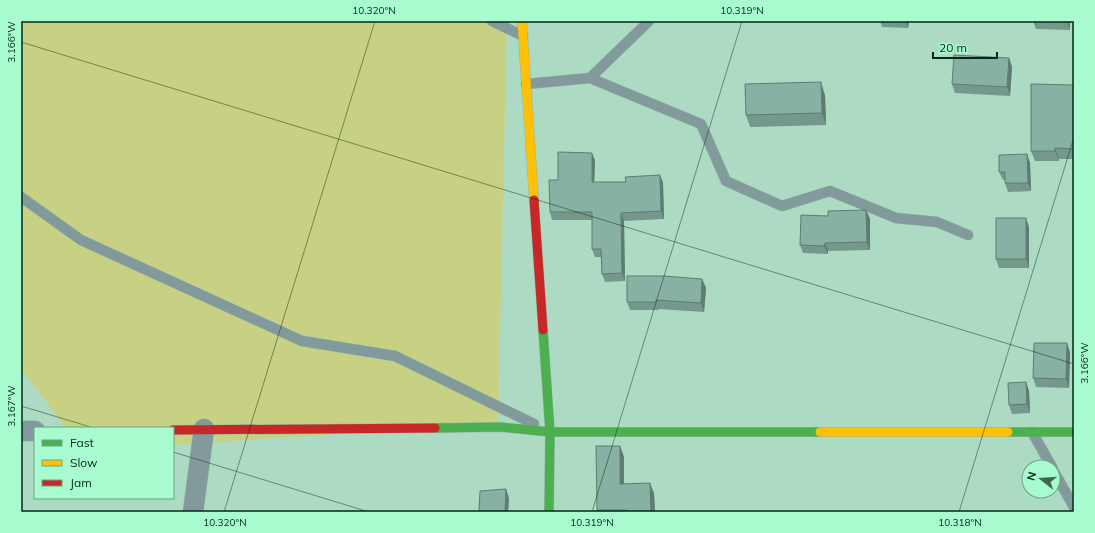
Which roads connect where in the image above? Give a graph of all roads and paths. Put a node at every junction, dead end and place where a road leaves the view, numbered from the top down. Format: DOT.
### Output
graph roads {
  1 [pos="492,21"];
  2 [pos="522,21"];
  3 [pos="649,21"];
  4 [pos="523,36"];
  5 [pos="590,78"];
  6 [pos="526,84"];
  7 [pos="21,197"];
  8 [pos="968,235"];
  9 [pos="204,429"];
  10 [pos="174,430"];
  11 [pos="21,431"];
  12 [pos="34,431"];
  13 [pos="550,432"];
  14 [pos="1032,432"];
  15 [pos="1074,432"];
  16 [pos="1047,459"];
  17 [pos="1061,484"];
  18 [pos="1074,508"];
  19 [pos="193,512"];
  20 [pos="549,512"];
  1 -- 4 [label="lane"];
  2 -- 4 [label="street"];
  3 -- 5 [label="lane"];
  4 -- 6 [label="street"];
  5 -- 6 [label="lane"];
  5 -- 8 [label="lane"];
  6 -- 13 [label="street"];
  7 -- 13 [label="lane"];
  9 -- 10 [label="street"];
  9 -- 13 [label="street"];
  9 -- 19 [label="street"];
  11 -- 12 [label="street"];
  13 -- 14 [label="street"];
  13 -- 20 [label="street"];
  14 -- 15 [label="street"];
  14 -- 16 [label="lane"];
  17 -- 18 [label="lane"];
}
